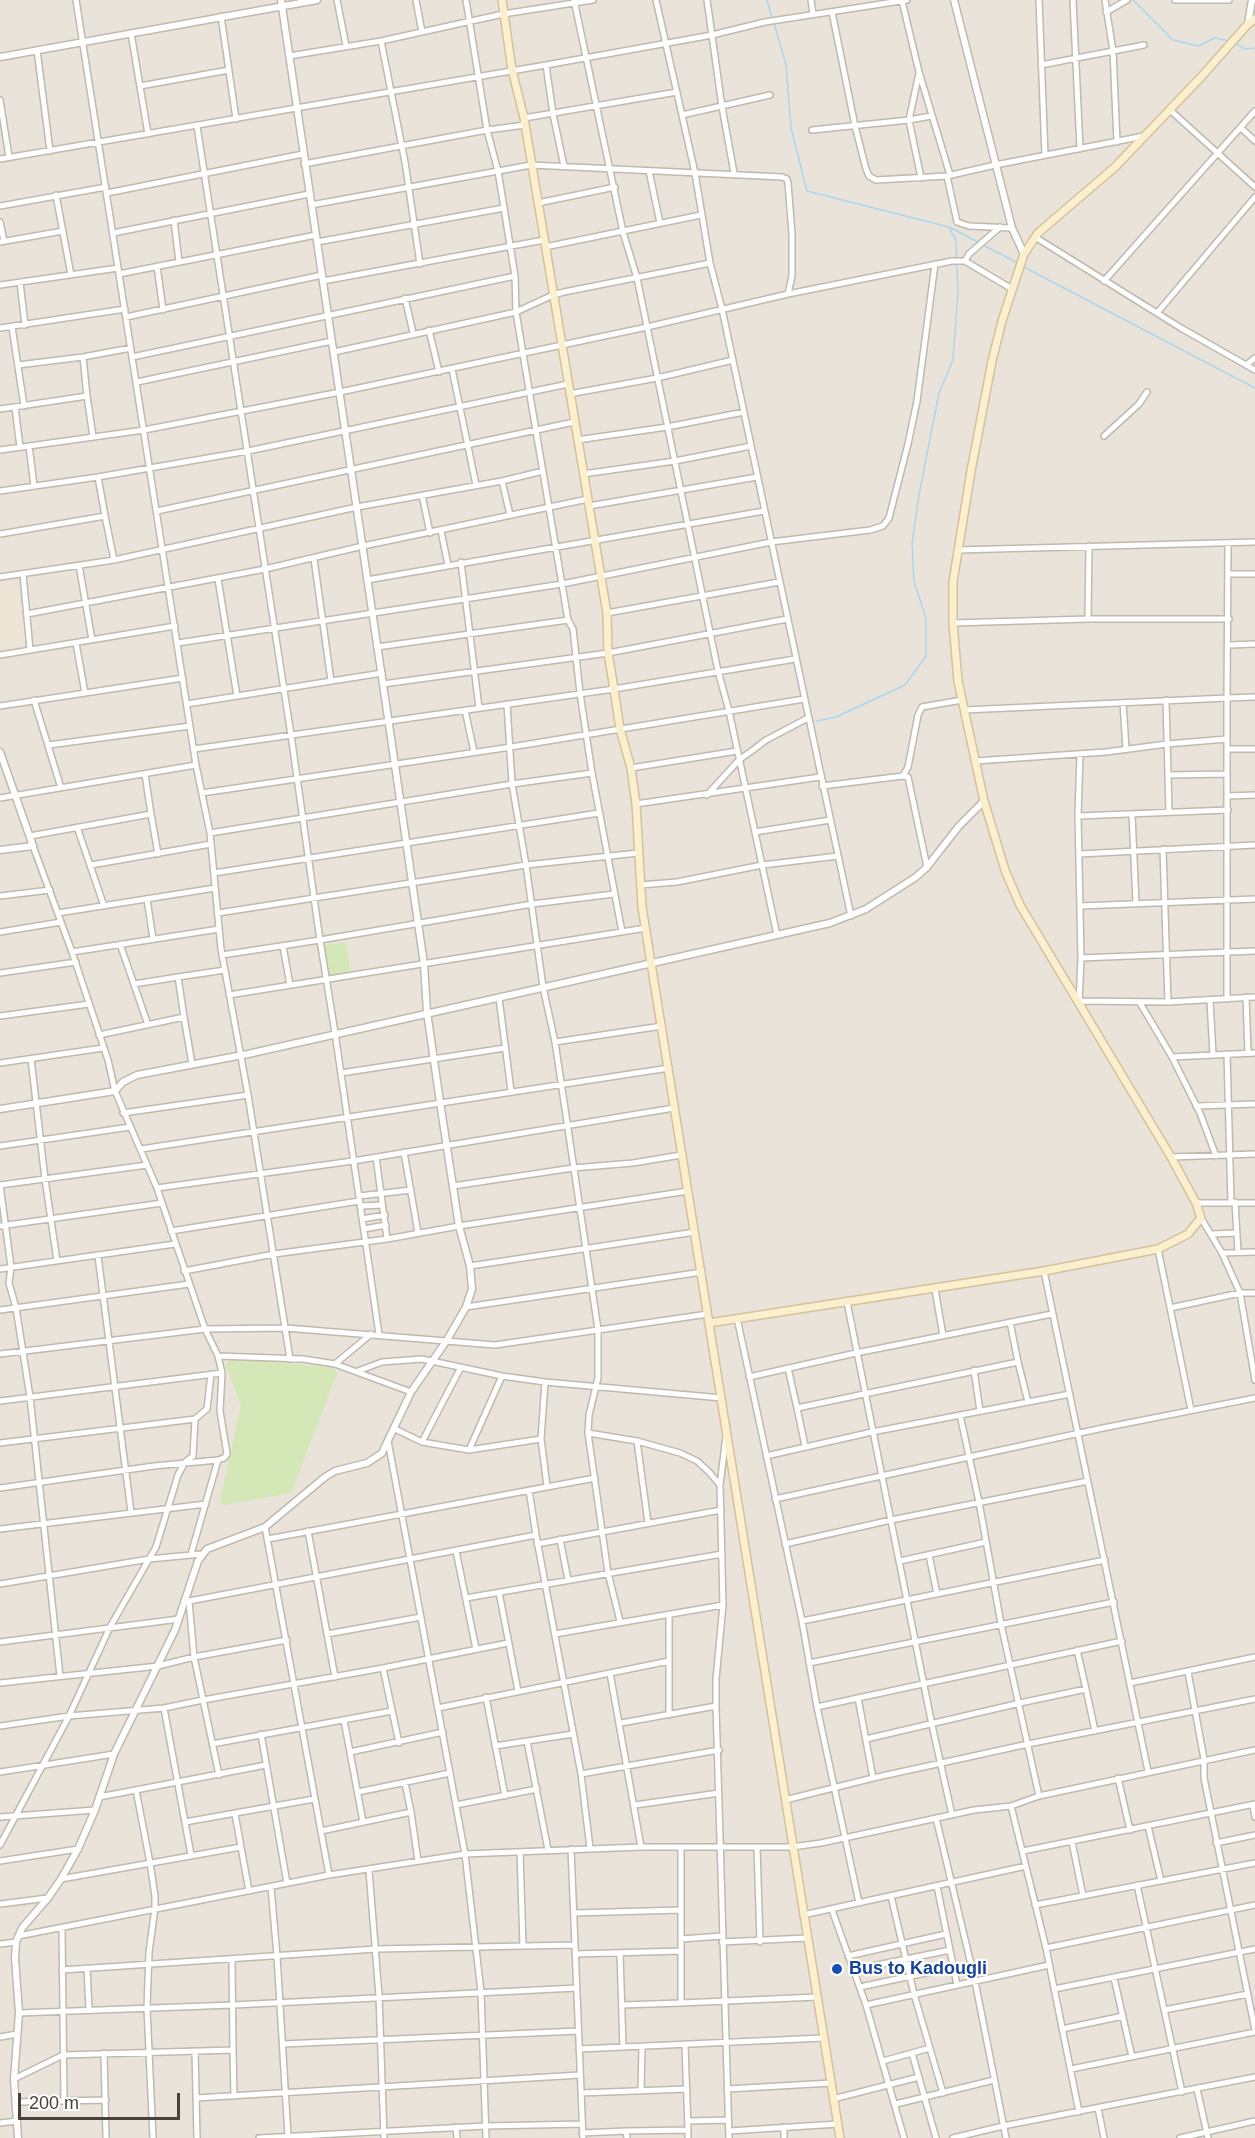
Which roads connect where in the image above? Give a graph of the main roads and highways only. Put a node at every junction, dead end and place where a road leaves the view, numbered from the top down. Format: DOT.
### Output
graph roads {
  1 [pos="502,0"];
  2 [pos="1255,19"];
  3 [pos="709,1323"];
  4 [pos="840,2138"];
  1 -- 3 [label="main road"];
  2 -- 3 [label="main road"];
  3 -- 4 [label="main road"];
}
